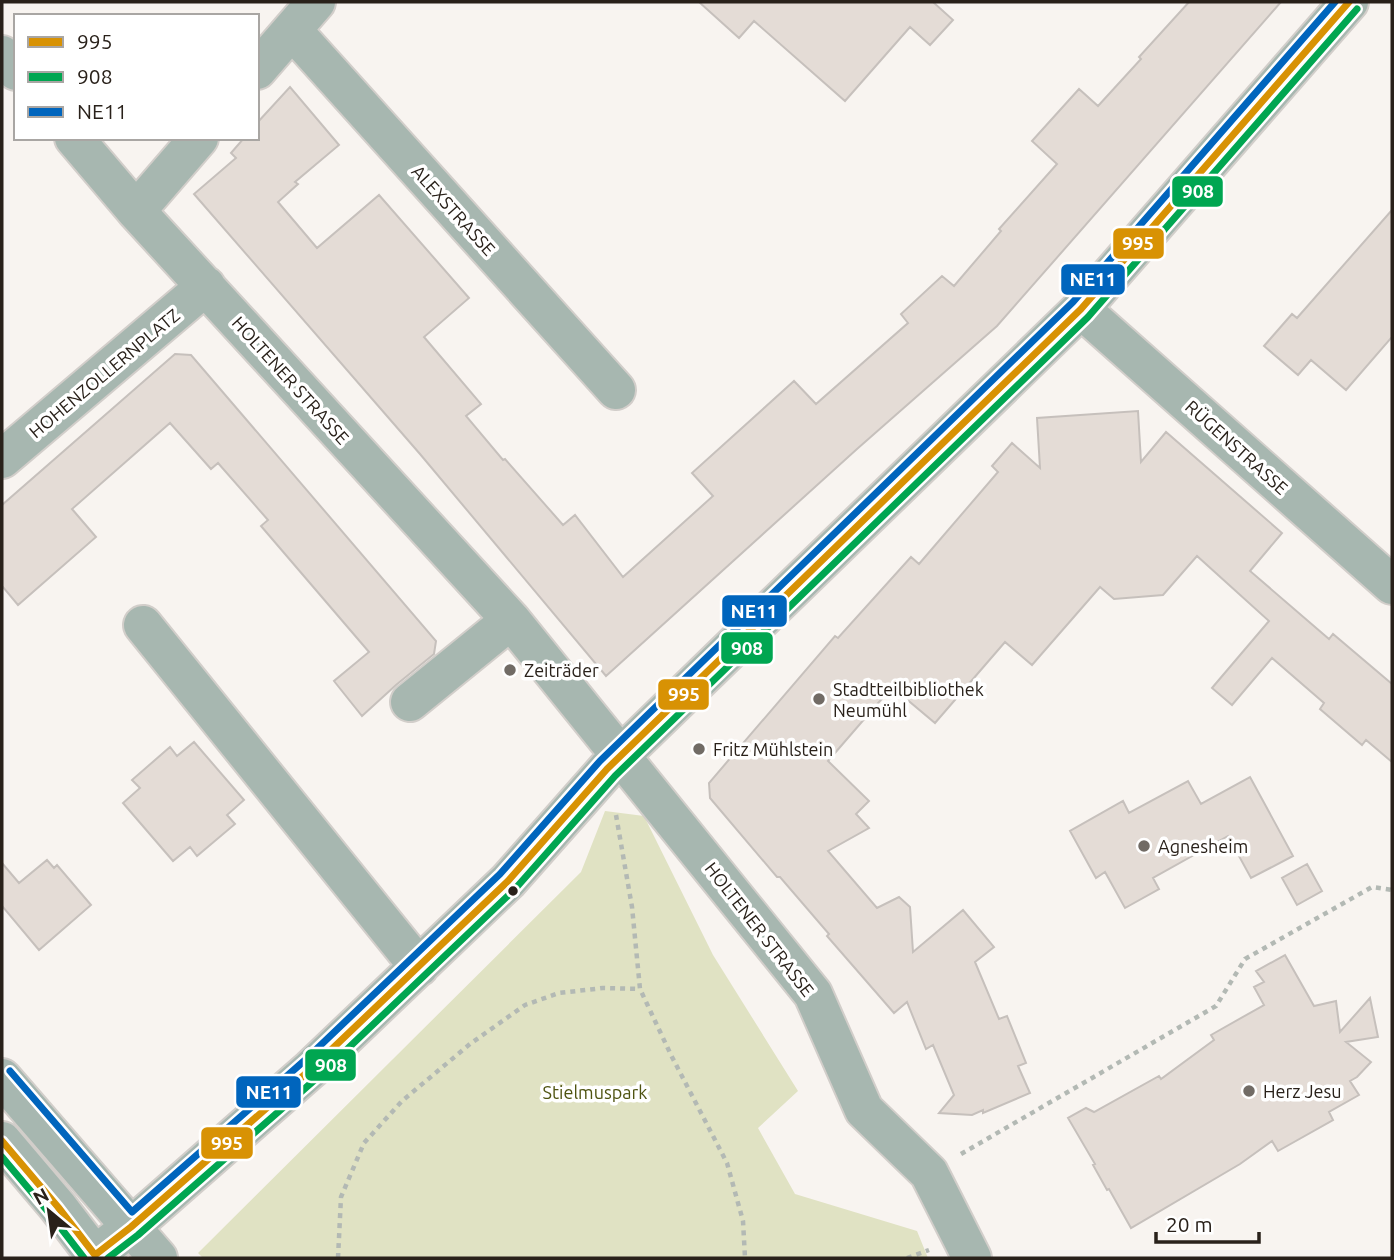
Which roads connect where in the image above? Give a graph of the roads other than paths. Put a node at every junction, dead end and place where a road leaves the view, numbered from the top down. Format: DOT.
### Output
graph roads {
  1 [pos="1349,2"];
  2 [pos="304,16"];
  3 [pos="2,55"];
  4 [pos="259,68"];
  5 [pos="14,69"];
  6 [pos="76,140"];
  7 [pos="197,140"];
  8 [pos="136,211"];
  9 [pos="206,286"];
  10 [pos="1081,309"];
  11 [pos="617,390"];
  12 [pos="2,459"];
  13 [pos="1392,585"];
  14 [pos="511,620"];
  15 [pos="143,625"];
  16 [pos="410,702"];
  17 [pos="614,763"];
  18 [pos="419,967"];
  19 [pos="2,1078"];
  20 [pos="2,1141"];
  21 [pos="131,1227"];
  22 [pos="96,1257"];
  23 [pos="158,1258"];
  24 [pos="972,1258"];
  1 -- 10 [label="street"];
  2 -- 4 [label="street, ALEXSTRASSE"];
  2 -- 11 [label="street, ALEXSTRASSE"];
  3 -- 5 [label="street"];
  6 -- 8 [label="street, HOLTENER STRASSE"];
  7 -- 8 [label="street"];
  8 -- 9 [label="street, HOLTENER STRASSE"];
  9 -- 12 [label="street, HOHENZOLLERNPLATZ"];
  9 -- 14 [label="street, HOLTENER STRASSE"];
  10 -- 13 [label="street, RÜGENSTRASSE"];
  10 -- 17 [label="street"];
  14 -- 16 [label="street"];
  14 -- 17 [label="street, HOLTENER STRASSE"];
  15 -- 18 [label="street"];
  17 -- 18 [label="street"];
  17 -- 24 [label="street, HOLTENER STRASSE"];
  18 -- 21 [label="street"];
  19 -- 21 [label="street"];
  20 -- 22 [label="street"];
  21 -- 22 [label="street"];
  21 -- 23 [label="street"];
}
